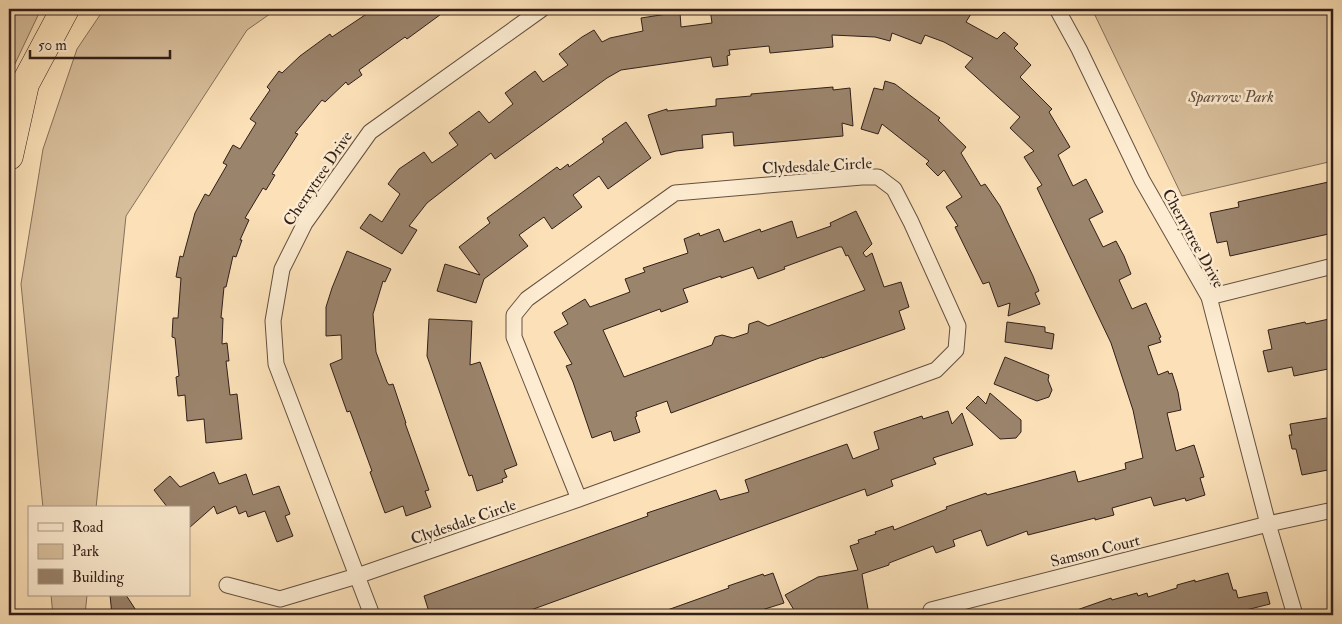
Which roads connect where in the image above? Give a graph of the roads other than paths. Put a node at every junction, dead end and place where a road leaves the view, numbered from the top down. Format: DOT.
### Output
graph roads {
  1 [pos="65,9"];
  2 [pos="542,9"];
  3 [pos="1056,9"];
  4 [pos="9,156"];
  5 [pos="1333,266"];
  6 [pos="1208,297"];
  7 [pos="579,499"];
  8 [pos="1333,510"];
  9 [pos="1268,524"];
  10 [pos="357,576"];
  11 [pos="227,584"];
  12 [pos="931,610"];
  13 [pos="372,615"];
  14 [pos="1295,615"];
  1 -- 4 [label="highway"];
  2 -- 10 [label="street, Cherrytree Drive"];
  3 -- 6 [label="street, Cherrytree Drive"];
  5 -- 6 [label="street"];
  6 -- 9 [label="street, Cherrytree Drive"];
  7 -- 7 [label="street, Clydesdale Circle"];
  7 -- 10 [label="street, Clydesdale Circle"];
  8 -- 9 [label="street, Samson Court"];
  9 -- 12 [label="street, Samson Court"];
  9 -- 14 [label="street, Cherrytree Drive"];
  10 -- 11 [label="street, Clydesdale Circle"];
  10 -- 13 [label="street, Cherrytree Drive"];
}
